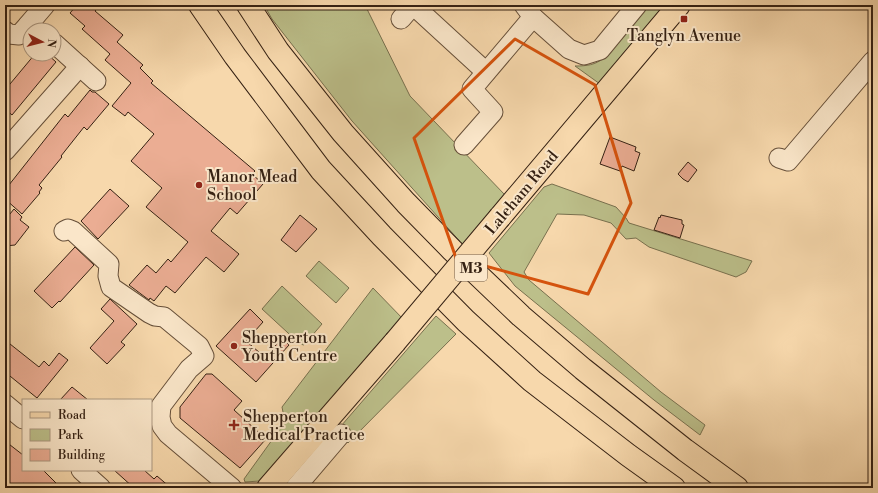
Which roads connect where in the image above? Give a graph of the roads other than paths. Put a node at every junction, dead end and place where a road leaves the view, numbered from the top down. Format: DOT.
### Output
graph roads {
  1 [pos="45,5"];
  2 [pos="200,5"];
  3 [pos="248,5"];
  4 [pos="638,5"];
  5 [pos="679,5"];
  6 [pos="409,10"];
  7 [pos="529,11"];
  8 [pos="35,22"];
  9 [pos="5,31"];
  10 [pos="22,33"];
  11 [pos="62,50"];
  12 [pos="873,61"];
  13 [pos="80,66"];
  14 [pos="486,72"];
  15 [pos="96,81"];
  16 [pos="464,145"];
  17 [pos="5,151"];
  18 [pos="779,158"];
  19 [pos="64,231"];
  20 [pos="5,404"];
  21 [pos="22,418"];
  22 [pos="341,434"];
  23 [pos="82,471"];
  24 [pos="101,488"];
  25 [pos="232,488"];
  26 [pos="268,488"];
  27 [pos="295,488"];
  28 [pos="674,488"];
  29 [pos="737,488"];
  1 -- 8 [label="street"];
  2 -- 28 [label="main road, M3"];
  3 -- 29 [label="main road, M3"];
  4 -- 7 [label="street"];
  5 -- 26 [label="main road, Laleham Road, bridge"];
  6 -- 14 [label="street"];
  7 -- 14 [label="street"];
  9 -- 10 [label="street"];
  11 -- 13 [label="street"];
  12 -- 18 [label="street"];
  13 -- 15 [label="street"];
  13 -- 17 [label="street"];
  14 -- 16 [label="street"];
  19 -- 25 [label="street"];
  20 -- 21 [label="street"];
  22 -- 27 [label="street"];
  23 -- 24 [label="street"];
}
